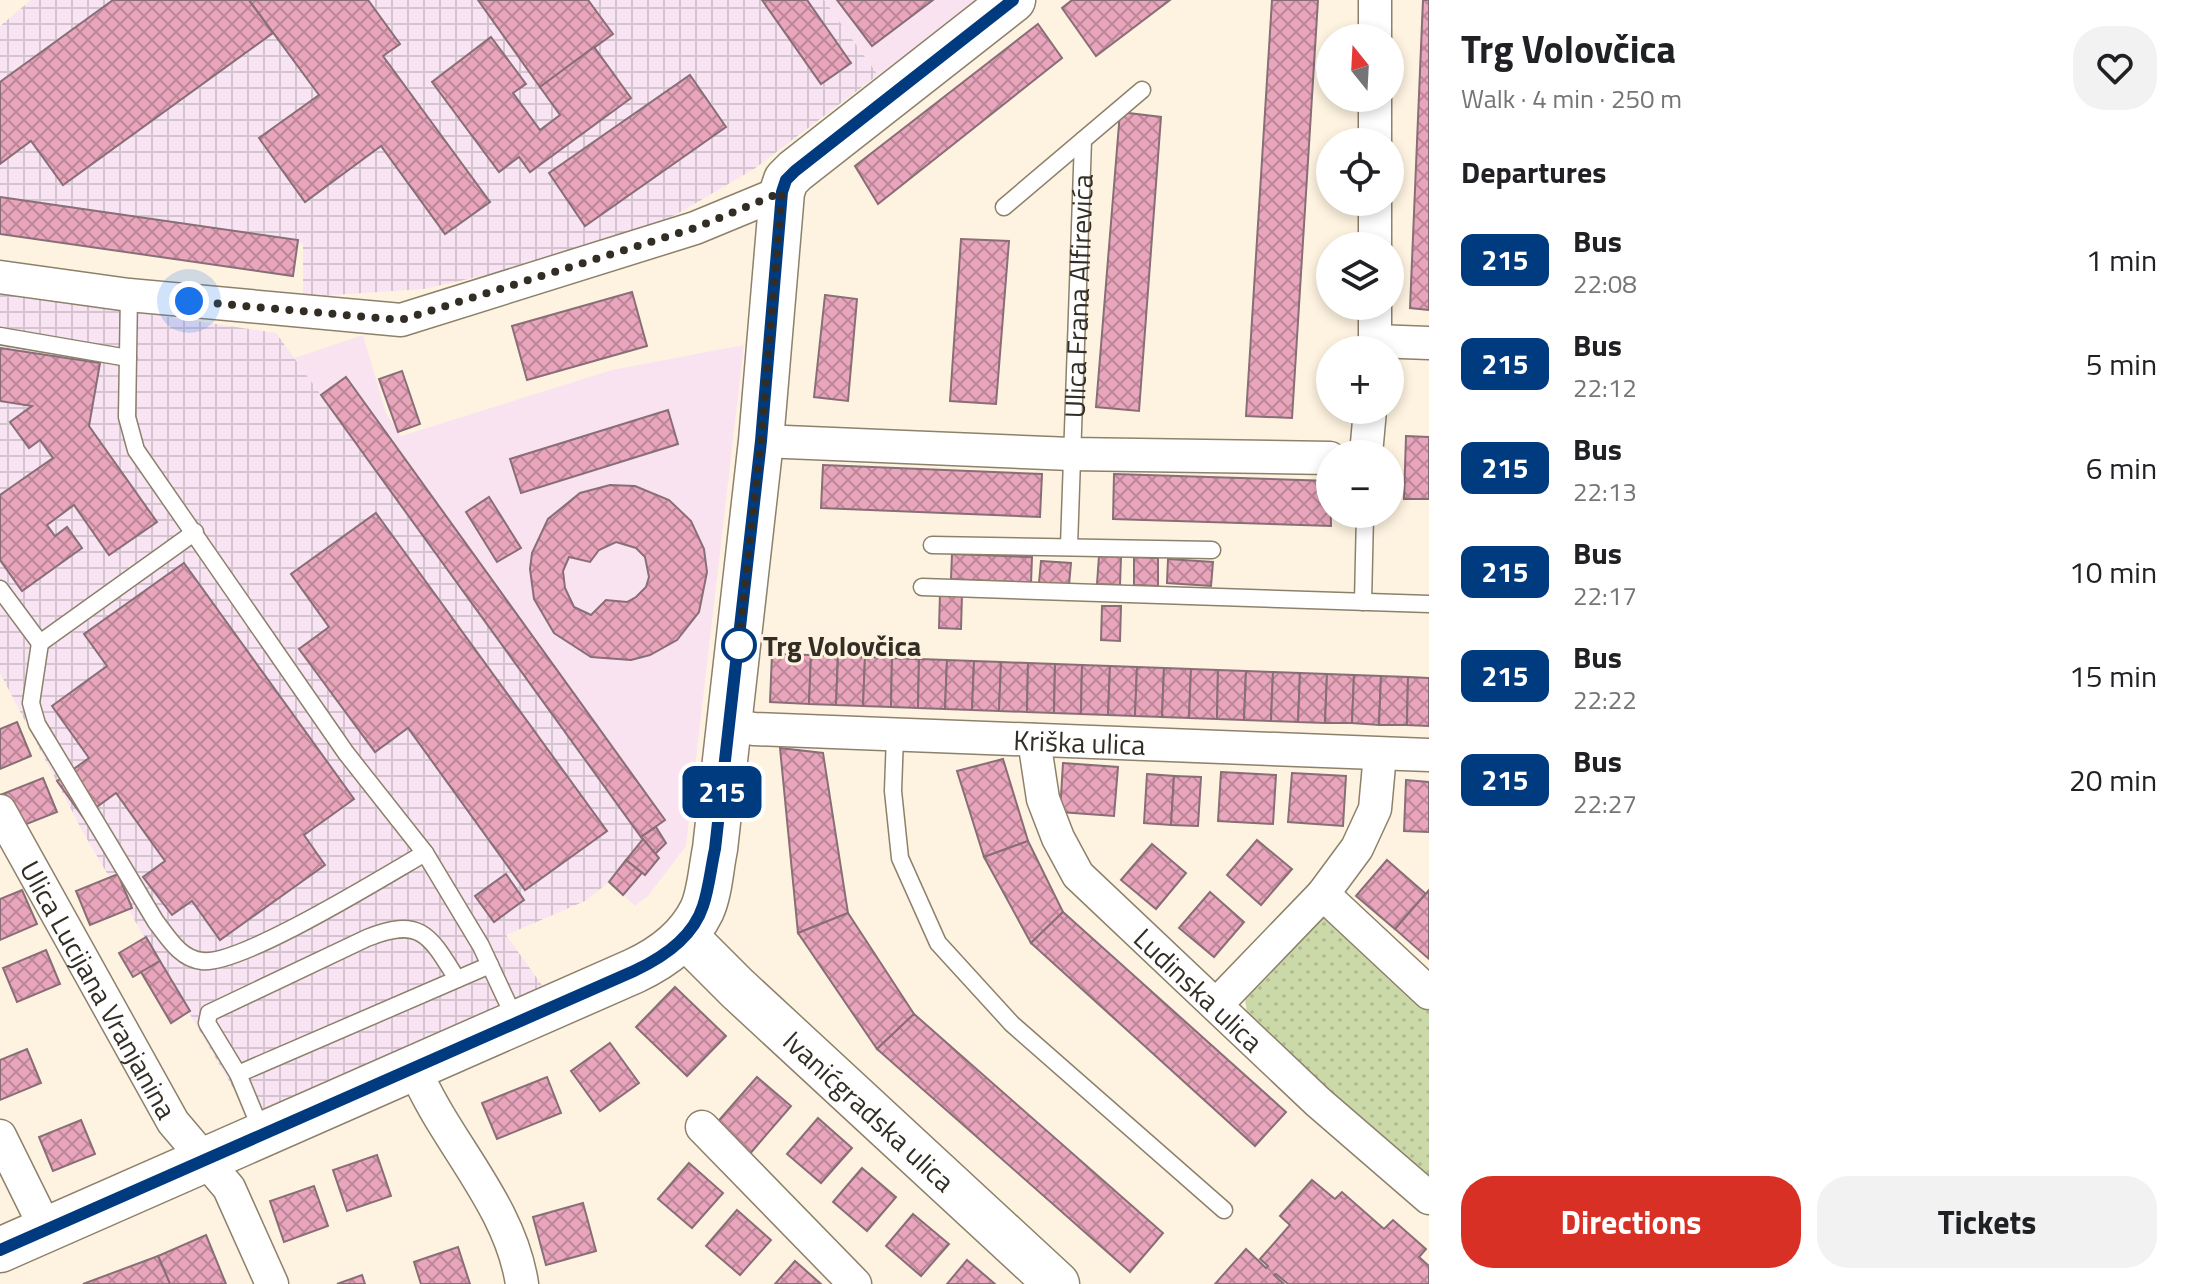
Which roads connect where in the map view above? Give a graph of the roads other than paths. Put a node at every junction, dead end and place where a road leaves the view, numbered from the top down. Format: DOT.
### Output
graph roads {
  1 [pos="1013,0"];
  2 [pos="1375,0"];
  3 [pos="1375,24"];
  4 [pos="1142,90"];
  5 [pos="1083,140"];
  6 [pos="782,192"];
  7 [pos="1004,207"];
  8 [pos="0,277"];
  9 [pos="129,295"];
  10 [pos="0,336"];
  11 [pos="1429,343"];
  12 [pos="1404,344"];
  13 [pos="128,358"];
  14 [pos="761,441"];
  15 [pos="1071,454"];
  16 [pos="1316,458"];
  17 [pos="1365,528"];
  18 [pos="195,532"];
  19 [pos="932,545"];
  20 [pos="1069,546"];
  21 [pos="1212,550"];
  22 [pos="922,587"];
  23 [pos="0,589"];
  24 [pos="1363,602"];
  25 [pos="1429,604"];
  26 [pos="40,643"];
  27 [pos="730,725"];
  28 [pos="895,735"];
  29 [pos="1034,740"];
  30 [pos="1380,754"];
  31 [pos="1429,755"];
  32 [pos="0,811"];
  33 [pos="425,853"];
  34 [pos="1323,894"];
  35 [pos="685,936"];
  36 [pos="490,965"];
  37 [pos="457,979"];
  38 [pos="1429,993"];
  39 [pos="1216,1005"];
  40 [pos="516,1023"];
  41 [pos="414,1067"];
  42 [pos="238,1074"];
  43 [pos="702,1127"];
  44 [pos="263,1134"];
  45 [pos="0,1136"];
  46 [pos="204,1161"];
  47 [pos="1429,1198"];
  48 [pos="1224,1210"];
  49 [pos="46,1229"];
  50 [pos="0,1250"];
  51 [pos="1055,1283"];
  52 [pos="272,1284"];
  53 [pos="522,1284"];
  54 [pos="855,1284"];
  1 -- 6 [label="street"];
  2 -- 3 [label="street"];
  4 -- 5 [label="lane"];
  5 -- 7 [label="lane"];
  5 -- 15 [label="lane, Ulica Frana Alfirevića"];
  6 -- 9 [label="street"];
  6 -- 14 [label="street"];
  8 -- 9 [label="street"];
  9 -- 13 [label="lane"];
  10 -- 13 [label="lane"];
  11 -- 12 [label="street"];
  13 -- 18 [label="lane"];
  14 -- 15 [label="street, Ulica Frana Alfirevića"];
  14 -- 27 [label="street"];
  15 -- 16 [label="street, Ulica Frana Alfirevića"];
  15 -- 20 [label="lane"];
  17 -- 24 [label="lane"];
  18 -- 26 [label="lane"];
  18 -- 33 [label="lane"];
  19 -- 20 [label="lane"];
  20 -- 21 [label="lane"];
  22 -- 24 [label="lane"];
  23 -- 26 [label="lane"];
  24 -- 25 [label="lane"];
  26 -- 33 [label="lane"];
  27 -- 28 [label="street, Kriška ulica"];
  27 -- 35 [label="street"];
  28 -- 29 [label="street, Kriška ulica"];
  28 -- 48 [label="lane"];
  29 -- 30 [label="street, Kriška ulica"];
  29 -- 39 [label="street, Ludinska ulica"];
  30 -- 31 [label="street, Kriška ulica"];
  30 -- 34 [label="street"];
  32 -- 46 [label="street, Ulica Lucijana Vranjanina"];
  33 -- 36 [label="lane"];
  34 -- 38 [label="street"];
  34 -- 39 [label="street"];
  35 -- 40 [label="street"];
  35 -- 51 [label="street, Ivanićgradska ulica"];
  36 -- 37 [label="lane"];
  36 -- 40 [label="lane"];
  37 -- 42 [label="lane"];
  37 -- 42 [label="lane"];
  39 -- 47 [label="street, Ludinska ulica"];
  40 -- 41 [label="street"];
  41 -- 44 [label="street"];
  41 -- 53 [label="street"];
  42 -- 44 [label="lane"];
  43 -- 54 [label="street"];
  44 -- 46 [label="street"];
  45 -- 49 [label="street"];
  46 -- 49 [label="street"];
  46 -- 52 [label="street, Ulica Lucijana Vranjanina"];
  49 -- 50 [label="street"];
}
